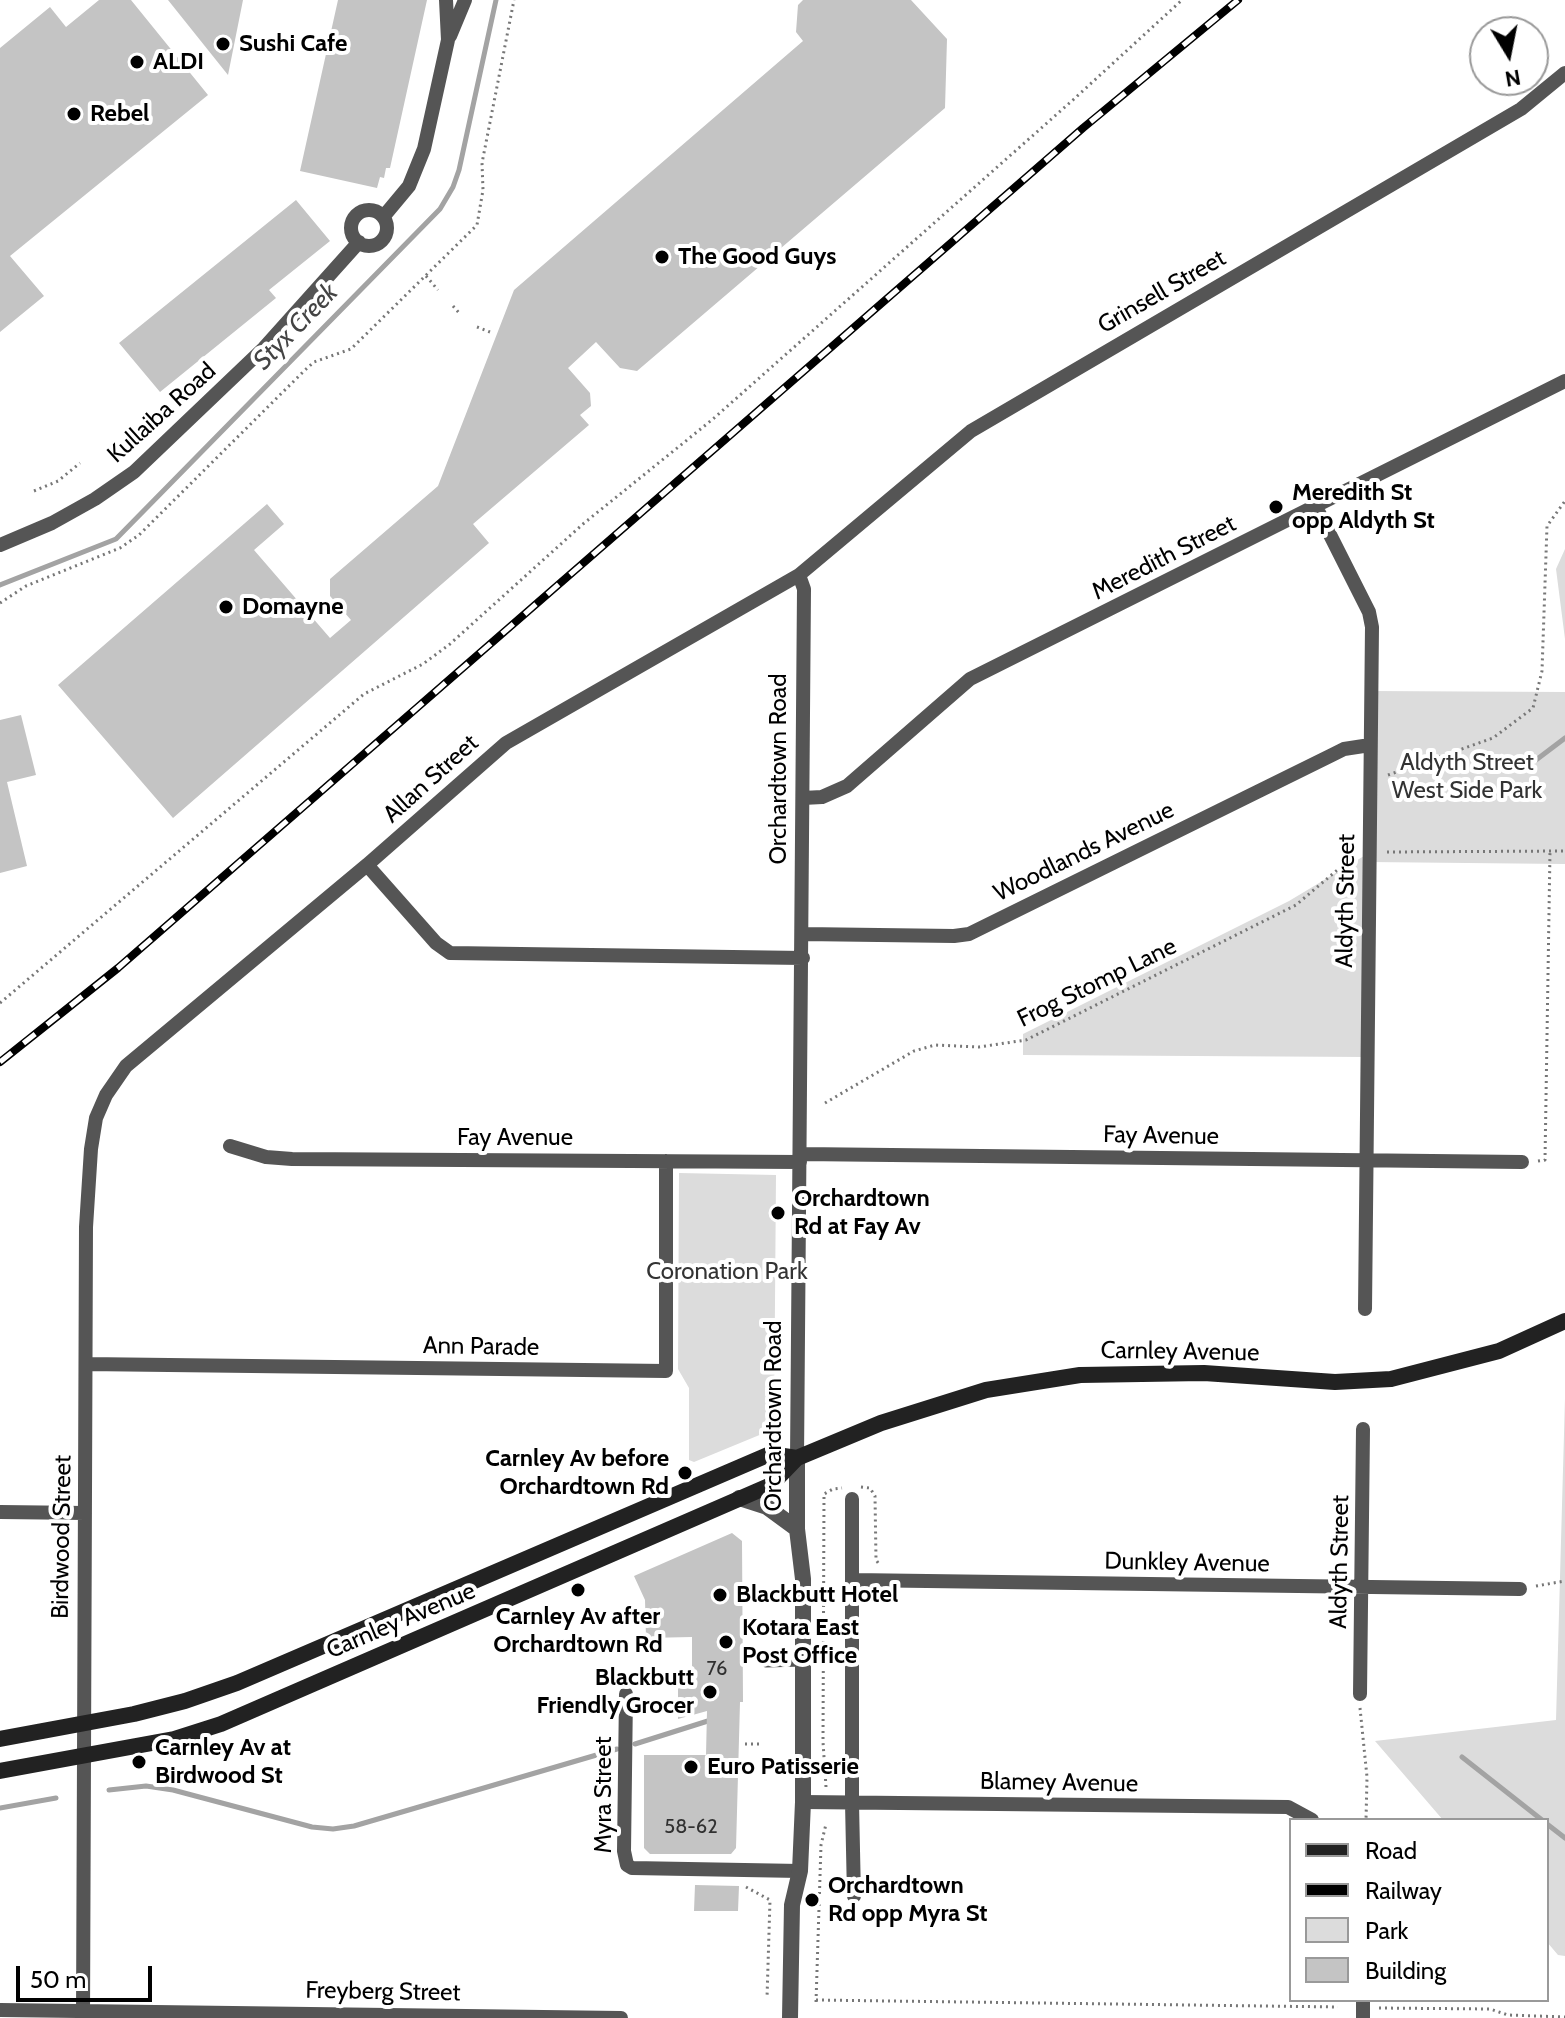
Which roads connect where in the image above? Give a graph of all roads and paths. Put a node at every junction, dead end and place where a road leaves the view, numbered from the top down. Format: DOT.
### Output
graph roads {
  1 [pos="446,0"];
  2 [pos="465,0"];
  3 [pos="514,0"];
  4 [pos="1182,0"];
  5 [pos="448,40"];
  6 [pos="1565,73"];
  7 [pos="384,216"];
  8 [pos="359,242"];
  9 [pos="426,276"];
  10 [pos="438,290"];
  11 [pos="453,306"];
  12 [pos="460,314"];
  13 [pos="477,327"];
  14 [pos="490,332"];
  15 [pos="1565,381"];
  16 [pos="80,463"];
  17 [pos="34,491"];
  18 [pos="1565,501"];
  19 [pos="1316,507"];
  20 [pos="0,545"];
  21 [pos="799,575"];
  22 [pos="0,603"];
  23 [pos="1370,745"];
  24 [pos="1369,781"];
  25 [pos="803,798"];
  26 [pos="1550,851"];
  27 [pos="1565,851"];
  28 [pos="1369,853"];
  29 [pos="367,865"];
  30 [pos="803,934"];
  31 [pos="803,958"];
  32 [pos="0,1003"];
  33 [pos="126,1066"];
  34 [pos="825,1103"];
  35 [pos="230,1146"];
  36 [pos="800,1158"];
  37 [pos="1366,1160"];
  38 [pos="666,1161"];
  39 [pos="1522,1162"];
  40 [pos="1365,1309"];
  41 [pos="1565,1321"];
  42 [pos="86,1364"];
  43 [pos="1363,1429"];
  44 [pos="797,1458"];
  45 [pos="739,1498"];
  46 [pos="852,1499"];
  47 [pos="0,1512"];
  48 [pos="85,1513"];
  49 [pos="797,1529"];
  50 [pos="853,1580"];
  51 [pos="1565,1581"];
  52 [pos="1362,1588"];
  53 [pos="1520,1589"];
  54 [pos="803,1663"];
  55 [pos="766,1664"];
  56 [pos="626,1694"];
  57 [pos="1360,1694"];
  58 [pos="83,1723"];
  59 [pos="0,1739"];
  60 [pos="745,1744"];
  61 [pos="760,1744"];
  62 [pos="84,1757"];
  63 [pos="0,1771"];
  64 [pos="803,1802"];
  65 [pos="852,1803"];
  66 [pos="1308,1818"];
  67 [pos="1366,1818"];
  68 [pos="826,1824"];
  69 [pos="800,1871"];
  70 [pos="743,1880"];
  71 [pos="854,1896"];
  72 [pos="767,1998"];
  73 [pos="1338,2007"];
  74 [pos="1379,2008"];
  75 [pos="0,2010"];
  76 [pos="83,2014"];
  77 [pos="1565,2017"];
  78 [pos="621,2018"];
  79 [pos="790,2018"];
  1 -- 5 [label="street, Kullaiba Road"];
  2 -- 5 [label="street, Kullaiba Road"];
  3 -- 9 [label="path"];
  4 -- 32 [label="path"];
  5 -- 7 [label="street, Kullaiba Road"];
  6 -- 21 [label="street, Grinsell Street"];
  7 -- 8 [label="street, Kullaiba Road"];
  7 -- 8 [label="street, Kullaiba Road"];
  8 -- 20 [label="street, Kullaiba Road"];
  9 -- 10 [label="path"];
  9 -- 22 [label="path"];
  11 -- 12 [label="path"];
  13 -- 14 [label="path"];
  15 -- 19 [label="street, Meredith Street"];
  16 -- 17 [label="path"];
  18 -- 24 [label="path"];
  19 -- 23 [label="street, Aldyth Street"];
  19 -- 25 [label="street, Meredith Street"];
  21 -- 25 [label="street, Orchardtown Road"];
  21 -- 29 [label="street, Allan Street"];
  23 -- 24 [label="street, Aldyth Street"];
  23 -- 30 [label="street, Woodlands Avenue"];
  24 -- 28 [label="street, Aldyth Street"];
  25 -- 30 [label="street, Orchardtown Road"];
  26 -- 27 [label="path"];
  26 -- 28 [label="path"];
  26 -- 39 [label="path"];
  28 -- 34 [label="path, Frog Stomp Lane"];
  28 -- 37 [label="street, Aldyth Street"];
  29 -- 31 [label="street"];
  29 -- 33 [label="street, Allan Street"];
  30 -- 31 [label="street, Orchardtown Road"];
  31 -- 36 [label="street, Orchardtown Road"];
  33 -- 42 [label="street, Birdwood Street"];
  35 -- 38 [label="street, Fay Avenue"];
  36 -- 37 [label="street, Fay Avenue"];
  36 -- 38 [label="street, Fay Avenue"];
  36 -- 44 [label="street, Orchardtown Road"];
  37 -- 39 [label="street, Fay Avenue"];
  37 -- 40 [label="street, Aldyth Street"];
  38 -- 42 [label="street, Ann Parade"];
  41 -- 44 [label="main road, Carnley Avenue"];
  42 -- 48 [label="street, Birdwood Street"];
  43 -- 52 [label="street, Aldyth Street"];
  44 -- 45 [label="main road, Carnley Avenue"];
  44 -- 49 [label="street, Orchardtown Road"];
  44 -- 58 [label="main road, Carnley Avenue"];
  45 -- 49 [label="street"];
  45 -- 62 [label="main road, Carnley Avenue"];
  46 -- 50 [label="street"];
  47 -- 48 [label="street"];
  48 -- 58 [label="street, Birdwood Street"];
  49 -- 54 [label="street, Orchardtown Road"];
  50 -- 52 [label="street, Dunkley Avenue"];
  50 -- 65 [label="street"];
  51 -- 53 [label="path"];
  52 -- 53 [label="street, Dunkley Avenue"];
  52 -- 57 [label="street, Aldyth Street"];
  54 -- 55 [label="lane"];
  54 -- 64 [label="street, Orchardtown Road"];
  56 -- 69 [label="street, Myra Street"];
  57 -- 67 [label="path"];
  58 -- 59 [label="main road, Carnley Avenue"];
  58 -- 62 [label="street, Birdwood Street"];
  60 -- 61 [label="path"];
  62 -- 63 [label="main road, Carnley Avenue"];
  62 -- 76 [label="street, Birdwood Street"];
  64 -- 65 [label="street, Blamey Avenue"];
  64 -- 69 [label="street, Orchardtown Road"];
  65 -- 66 [label="street, Blamey Avenue"];
  65 -- 71 [label="street"];
  68 -- 73 [label="path"];
  69 -- 79 [label="street, Orchardtown Road"];
  70 -- 72 [label="path"];
  74 -- 77 [label="path"];
  75 -- 76 [label="street, Freyberg Street"];
  76 -- 78 [label="street, Freyberg Street"];
}
